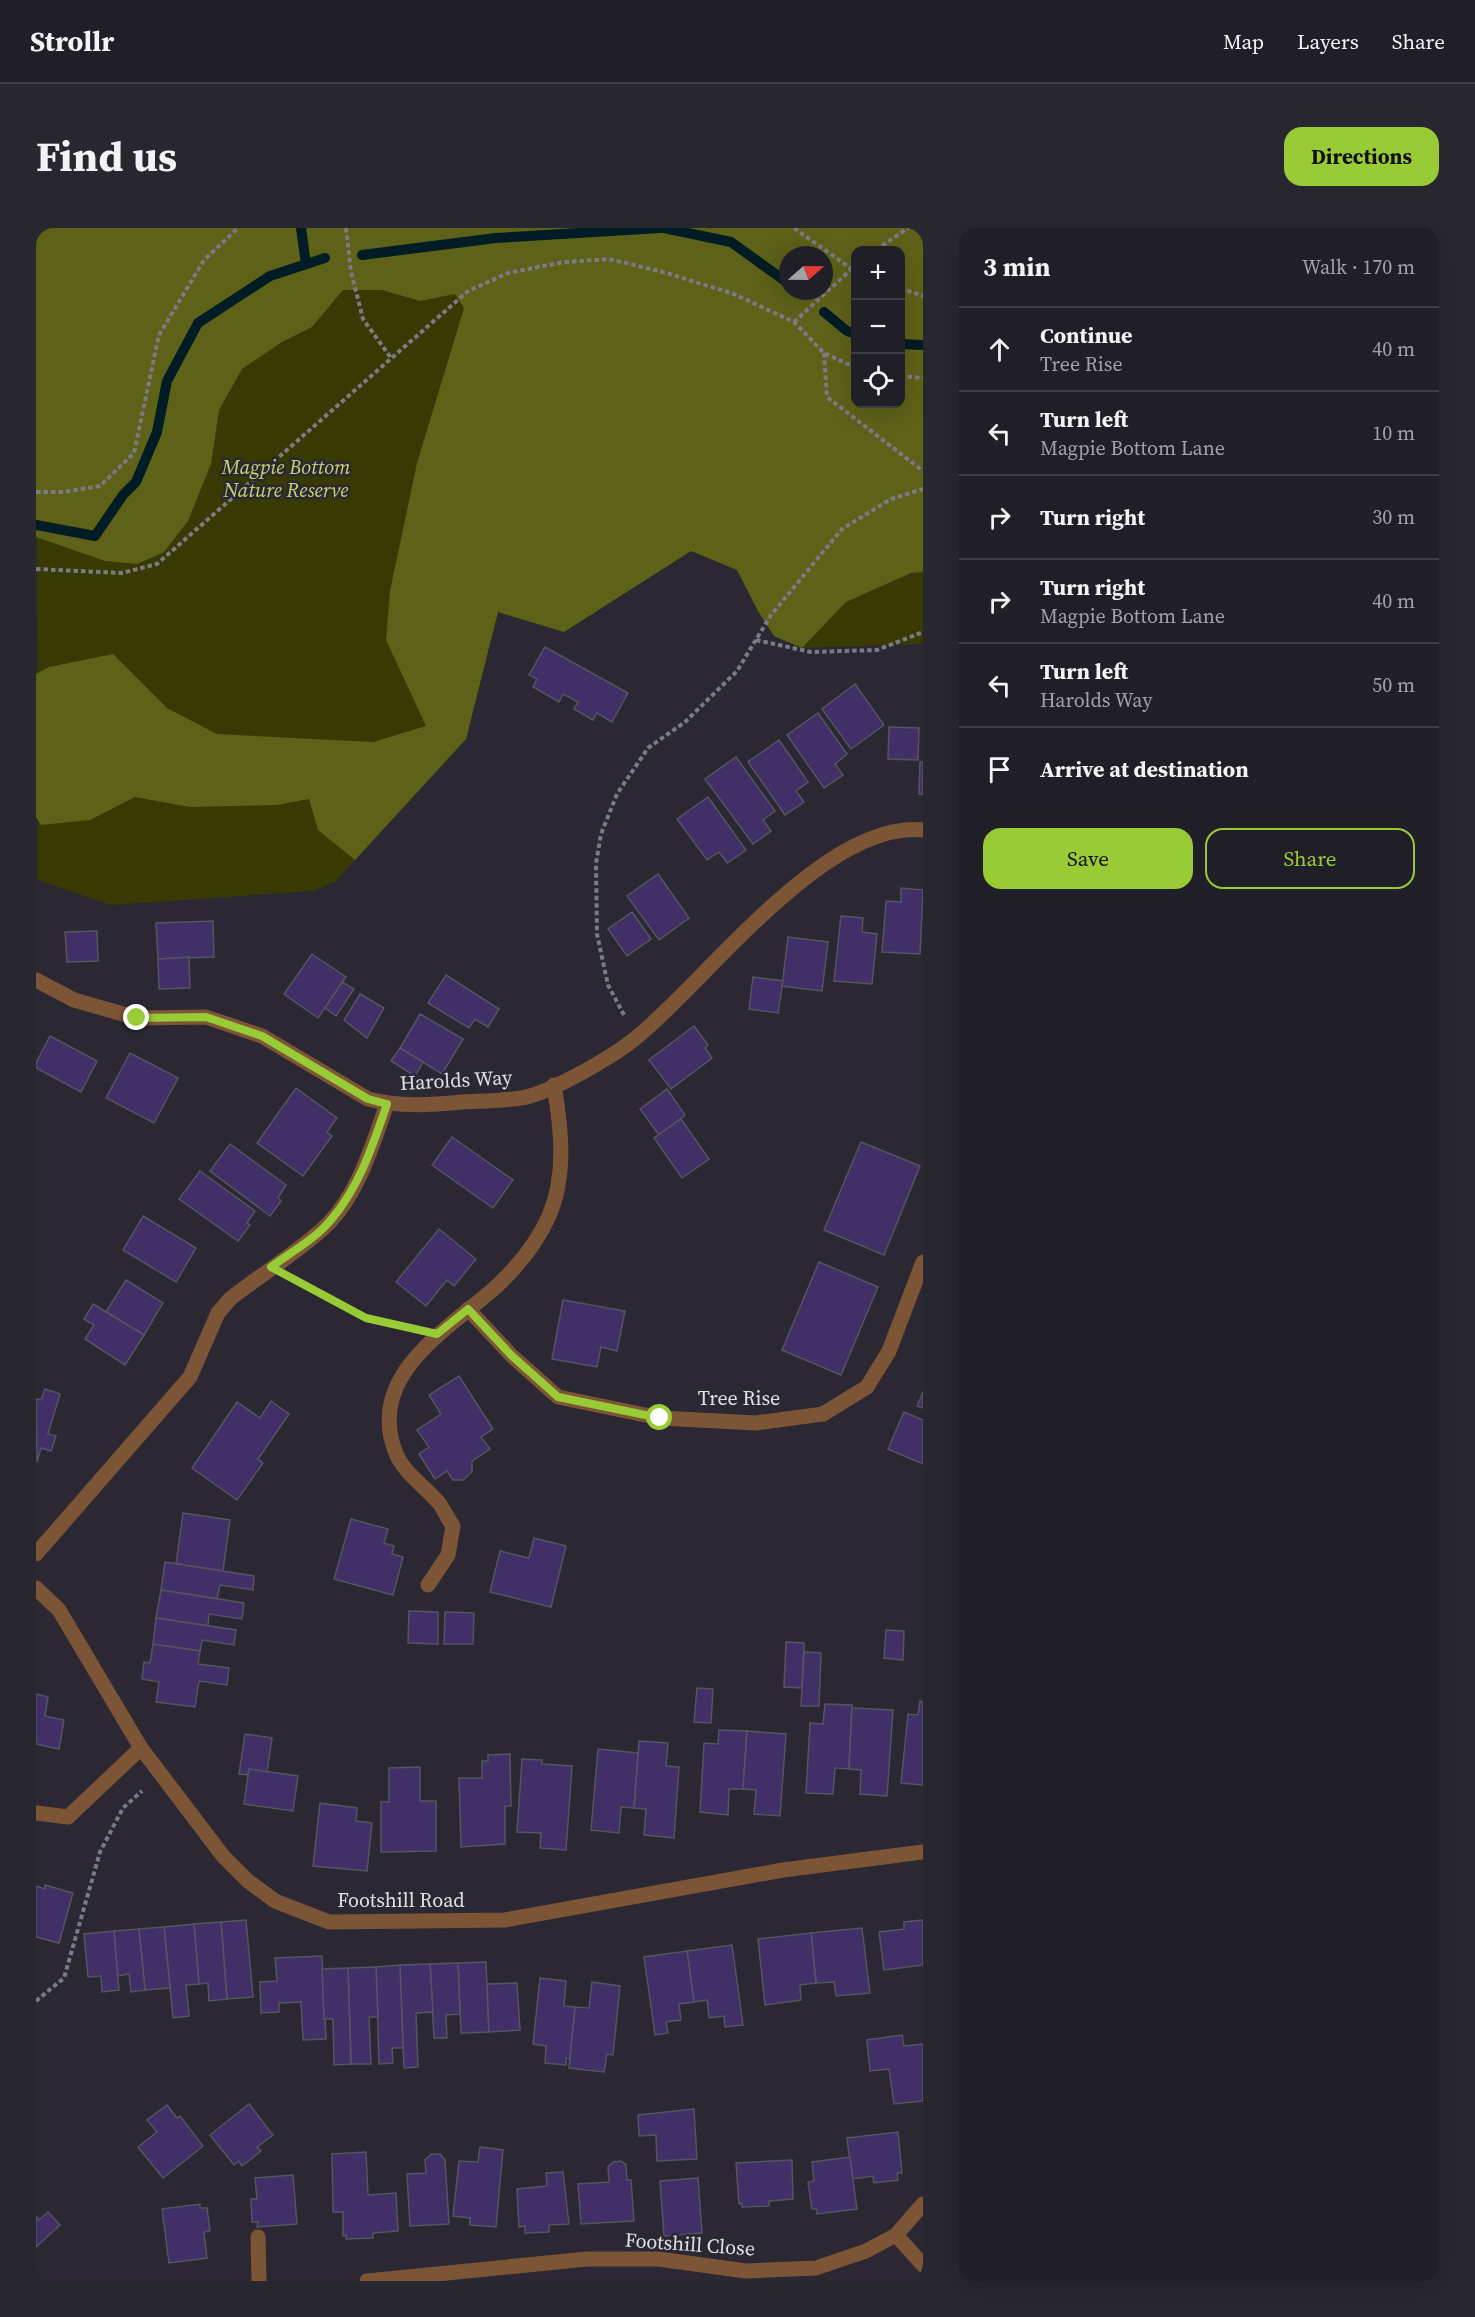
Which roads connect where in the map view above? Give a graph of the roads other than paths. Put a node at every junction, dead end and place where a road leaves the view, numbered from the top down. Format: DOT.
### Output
graph roads {
  1 [pos="923,830"];
  2 [pos="36,980"];
  3 [pos="554,1085"];
  4 [pos="387,1104"];
  5 [pos="923,1262"];
  6 [pos="468,1309"];
  7 [pos="36,1554"];
  8 [pos="428,1585"];
  9 [pos="36,1588"];
  10 [pos="141,1748"];
  11 [pos="36,1813"];
  12 [pos="923,1852"];
  13 [pos="923,2204"];
  14 [pos="896,2235"];
  15 [pos="258,2237"];
  16 [pos="923,2265"];
  17 [pos="259,2281"];
  18 [pos="367,2281"];
  1 -- 3 [label="street, Harolds Way"];
  2 -- 4 [label="street, Harolds Way"];
  3 -- 4 [label="street, Harolds Way"];
  3 -- 6 [label="street"];
  4 -- 7 [label="street"];
  5 -- 6 [label="street, Tree Rise"];
  6 -- 8 [label="street"];
  9 -- 10 [label="street, Footshill Road"];
  10 -- 11 [label="street"];
  10 -- 12 [label="street, Footshill Road"];
  13 -- 14 [label="street, Footshill Close"];
  14 -- 16 [label="street"];
  14 -- 18 [label="street, Footshill Close"];
  15 -- 17 [label="street"];
}
